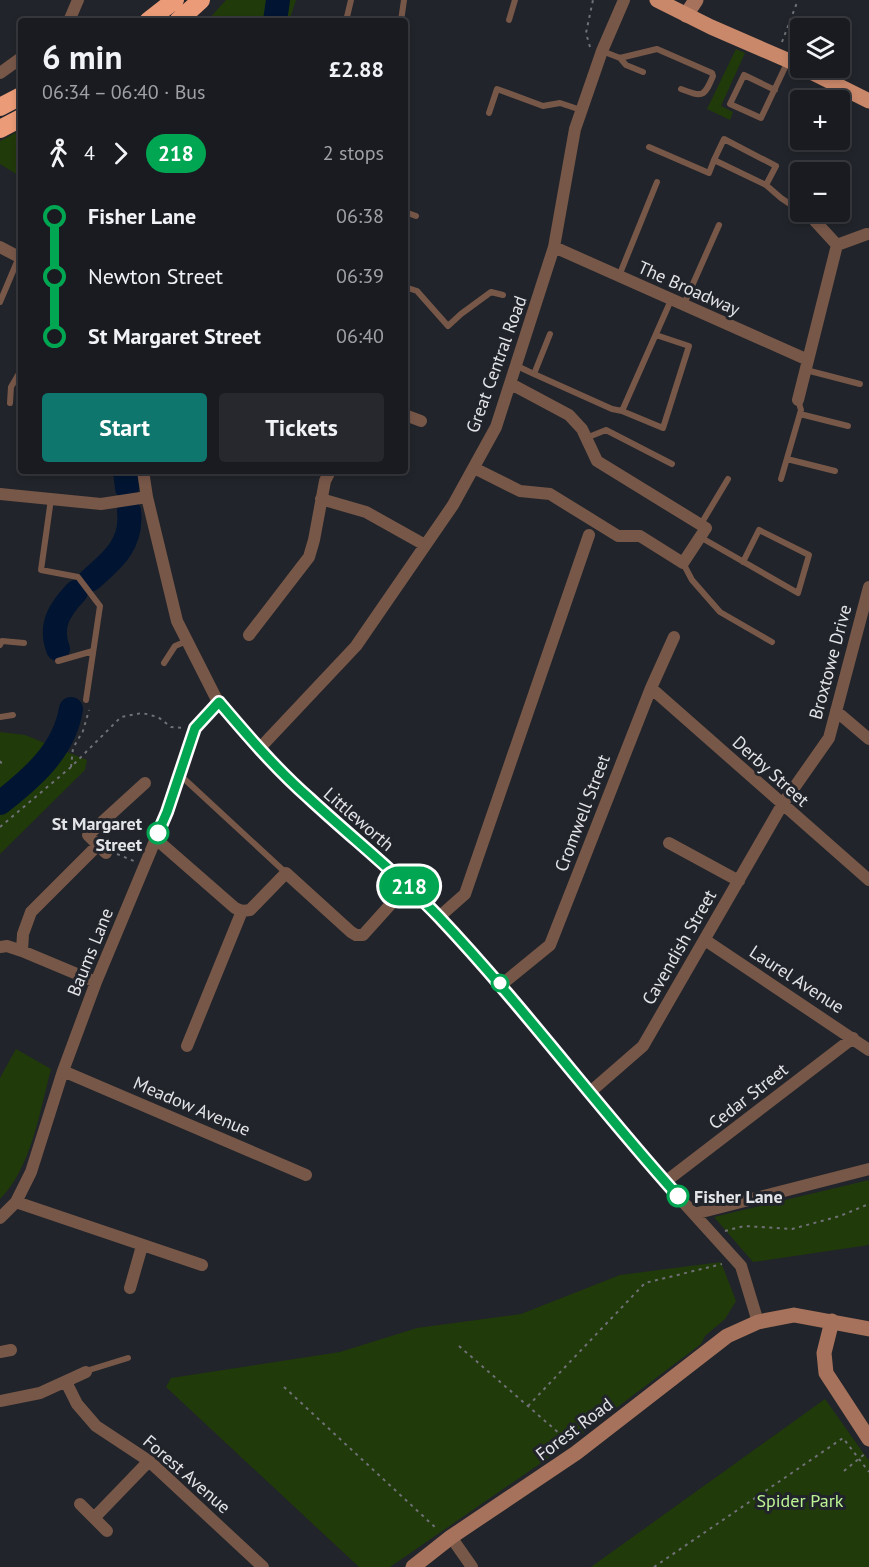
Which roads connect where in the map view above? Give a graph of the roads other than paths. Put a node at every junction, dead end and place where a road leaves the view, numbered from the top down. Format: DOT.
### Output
graph roads {
  1 [pos="78,0"];
  2 [pos="176,0"];
  3 [pos="201,0"];
  4 [pos="351,0"];
  5 [pos="404,0"];
  6 [pos="515,0"];
  7 [pos="624,0"];
  8 [pos="657,0"];
  9 [pos="696,0"];
  10 [pos="686,15"];
  11 [pos="70,18"];
  12 [pos="152,18"];
  13 [pos="181,18"];
  14 [pos="347,18"];
  15 [pos="401,18"];
  16 [pos="509,20"];
  17 [pos="602,51"];
  18 [pos="620,58"];
  19 [pos="18,60"];
  20 [pos="790,62"];
  21 [pos="642,72"];
  22 [pos="0,73"];
  23 [pos="790,73"];
  24 [pos="823,78"];
  25 [pos="681,89"];
  26 [pos="775,90"];
  27 [pos="18,98"];
  28 [pos="869,101"];
  29 [pos="0,107"];
  30 [pos="581,111"];
  31 [pos="489,113"];
  32 [pos="18,120"];
  33 [pos="0,129"];
  34 [pos="649,147"];
  35 [pos="714,160"];
  36 [pos="657,182"];
  37 [pos="766,185"];
  38 [pos="790,203"];
  39 [pos="408,213"];
  40 [pos="416,216"];
  41 [pos="820,222"];
  42 [pos="719,225"];
  43 [pos="868,234"];
  44 [pos="837,245"];
  45 [pos="0,247"];
  46 [pos="554,248"];
  47 [pos="18,256"];
  48 [pos="18,262"];
  49 [pos="619,276"];
  50 [pos="408,288"];
  51 [pos="503,295"];
  52 [pos="0,302"];
  53 [pos="677,302"];
  54 [pos="550,334"];
  55 [pos="656,334"];
  56 [pos="807,365"];
  57 [pos="517,366"];
  58 [pos="534,374"];
  59 [pos="18,375"];
  60 [pos="511,384"];
  61 [pos="860,384"];
  62 [pos="798,400"];
  63 [pos="10,404"];
  64 [pos="622,411"];
  65 [pos="800,414"];
  66 [pos="408,416"];
  67 [pos="421,421"];
  68 [pos="848,426"];
  69 [pos="586,438"];
  70 [pos="787,459"];
  71 [pos="672,464"];
  72 [pos="474,468"];
  73 [pos="836,471"];
  74 [pos="143,474"];
  75 [pos="329,474"];
  76 [pos="728,479"];
  77 [pos="781,479"];
  78 [pos="0,495"];
  79 [pos="147,497"];
  80 [pos="51,499"];
  81 [pos="321,499"];
  82 [pos="700,531"];
  83 [pos="589,535"];
  84 [pos="425,545"];
  85 [pos="743,562"];
  86 [pos="683,563"];
  87 [pos="869,587"];
  88 [pos="865,620"];
  89 [pos="249,634"];
  90 [pos="674,637"];
  91 [pos="187,641"];
  92 [pos="772,642"];
  93 [pos="24,643"];
  94 [pos="0,645"];
  95 [pos="93,651"];
  96 [pos="58,661"];
  97 [pos="164,663"];
  98 [pos="651,688"];
  99 [pos="86,700"];
  100 [pos="219,702"];
  101 [pos="836,711"];
  102 [pos="13,715"];
  103 [pos="0,717"];
  104 [pos="869,739"];
  105 [pos="259,749"];
  106 [pos="180,774"];
  107 [pos="145,783"];
  108 [pos="782,805"];
  109 [pos="156,839"];
  110 [pos="669,843"];
  111 [pos="286,873"];
  112 [pos="869,880"];
  113 [pos="739,881"];
  114 [pos="408,885"];
  115 [pos="242,911"];
  116 [pos="439,918"];
  117 [pos="705,940"];
  118 [pos="0,947"];
  119 [pos="22,951"];
  120 [pos="96,982"];
  121 [pos="501,985"];
  122 [pos="852,1038"];
  123 [pos="187,1046"];
  124 [pos="869,1050"];
  125 [pos="63,1071"];
  126 [pos="589,1093"];
  127 [pos="869,1169"];
  128 [pos="306,1175"];
  129 [pos="665,1182"];
  130 [pos="16,1202"];
  131 [pos="694,1214"];
  132 [pos="0,1218"];
  133 [pos="142,1246"];
  134 [pos="202,1265"];
  135 [pos="130,1288"];
  136 [pos="832,1321"];
  137 [pos="758,1322"];
  138 [pos="869,1329"];
  139 [pos="128,1358"];
  140 [pos="86,1372"];
  141 [pos="66,1382"];
  142 [pos="0,1401"];
  143 [pos="869,1439"];
  144 [pos="148,1461"];
  145 [pos="80,1504"];
  146 [pos="94,1518"];
  147 [pos="107,1531"];
  148 [pos="449,1539"];
  149 [pos="263,1567"];
  150 [pos="412,1567"];
  151 [pos="472,1567"];
  1 -- 11 [label="street"];
  2 -- 12 [label="highway"];
  3 -- 13 [label="highway"];
  4 -- 14 [label="lane"];
  5 -- 15 [label="lane"];
  6 -- 16 [label="lane"];
  7 -- 17 [label="street, Great Central Road"];
  8 -- 10 [label="main road"];
  9 -- 10 [label="main road"];
  10 -- 20 [label="main road"];
  17 -- 18 [label="lane"];
  17 -- 30 [label="street, Great Central Road"];
  18 -- 21 [label="lane"];
  18 -- 25 [label="lane"];
  19 -- 22 [label="street"];
  23 -- 26 [label="lane"];
  24 -- 28 [label="main road"];
  26 -- 26 [label="lane"];
  27 -- 29 [label="highway"];
  30 -- 31 [label="lane"];
  30 -- 46 [label="street, Great Central Road"];
  32 -- 33 [label="highway"];
  34 -- 35 [label="lane"];
  35 -- 37 [label="lane"];
  35 -- 37 [label="lane"];
  36 -- 49 [label="lane"];
  37 -- 38 [label="lane"];
  39 -- 40 [label="lane"];
  41 -- 44 [label="street"];
  42 -- 53 [label="lane"];
  43 -- 44 [label="street"];
  44 -- 56 [label="street"];
  45 -- 47 [label="street"];
  46 -- 49 [label="street, The Broadway"];
  46 -- 57 [label="street, Great Central Road"];
  48 -- 52 [label="lane"];
  49 -- 53 [label="street, The Broadway"];
  50 -- 51 [label="lane"];
  53 -- 55 [label="lane"];
  53 -- 56 [label="street, The Broadway"];
  54 -- 58 [label="lane"];
  55 -- 64 [label="lane"];
  55 -- 64 [label="lane"];
  56 -- 61 [label="lane"];
  56 -- 62 [label="street"];
  57 -- 58 [label="lane"];
  57 -- 60 [label="street, Great Central Road"];
  58 -- 64 [label="lane"];
  59 -- 63 [label="lane"];
  60 -- 69 [label="street"];
  60 -- 72 [label="street, Great Central Road"];
  62 -- 65 [label="lane"];
  65 -- 68 [label="lane"];
  65 -- 70 [label="lane"];
  66 -- 67 [label="street"];
  69 -- 71 [label="lane"];
  69 -- 82 [label="street"];
  70 -- 73 [label="lane"];
  70 -- 77 [label="lane"];
  72 -- 84 [label="street, Great Central Road"];
  72 -- 86 [label="street"];
  74 -- 79 [label="street, Littleworth"];
  75 -- 81 [label="street"];
  76 -- 82 [label="lane"];
  78 -- 80 [label="street"];
  79 -- 80 [label="street"];
  79 -- 91 [label="street, Littleworth"];
  80 -- 95 [label="lane"];
  81 -- 84 [label="street"];
  81 -- 89 [label="street"];
  82 -- 85 [label="lane"];
  82 -- 86 [label="street"];
  83 -- 116 [label="street"];
  84 -- 105 [label="street, Great Central Road"];
  85 -- 85 [label="lane"];
  86 -- 92 [label="lane"];
  87 -- 88 [label="street, Broxtowe Drive"];
  88 -- 101 [label="street, Broxtowe Drive"];
  90 -- 98 [label="street, Cromwell Street"];
  91 -- 97 [label="lane"];
  91 -- 100 [label="street, Littleworth"];
  93 -- 94 [label="lane"];
  95 -- 96 [label="lane"];
  95 -- 99 [label="lane"];
  98 -- 108 [label="street, Derby Street"];
  98 -- 121 [label="street, Cromwell Street"];
  100 -- 105 [label="street, Littleworth"];
  100 -- 106 [label="street, Baums Lane"];
  101 -- 104 [label="street"];
  101 -- 108 [label="street, Broxtowe Drive"];
  102 -- 103 [label="lane"];
  105 -- 114 [label="street, Littleworth"];
  106 -- 109 [label="street, Baums Lane"];
  106 -- 111 [label="lane"];
  107 -- 119 [label="street"];
  108 -- 112 [label="street, Derby Street"];
  108 -- 113 [label="street, Cavendish Street"];
  109 -- 115 [label="street"];
  109 -- 120 [label="street, Baums Lane"];
  110 -- 113 [label="street"];
  111 -- 114 [label="street"];
  111 -- 115 [label="street"];
  113 -- 117 [label="street, Cavendish Street"];
  114 -- 116 [label="street, Littleworth"];
  115 -- 123 [label="street"];
  116 -- 121 [label="street, Littleworth"];
  117 -- 122 [label="street, Laurel Avenue"];
  117 -- 126 [label="street, Cavendish Street"];
  118 -- 119 [label="street"];
  119 -- 120 [label="street"];
  120 -- 125 [label="street, Baums Lane"];
  121 -- 126 [label="street, Littleworth"];
  122 -- 124 [label="street, Laurel Avenue"];
  122 -- 129 [label="street, Cedar Street"];
  125 -- 128 [label="street, Meadow Avenue"];
  125 -- 130 [label="street, Baums Lane"];
  126 -- 129 [label="street, Littleworth"];
  127 -- 131 [label="street"];
  129 -- 131 [label="street, Littleworth"];
  130 -- 132 [label="street, Baums Lane"];
  130 -- 133 [label="street"];
  131 -- 137 [label="street, Littleworth"];
  133 -- 134 [label="street"];
  133 -- 135 [label="street"];
  136 -- 137 [label="main road, Forest Road"];
  136 -- 138 [label="main road, Forest Road"];
  136 -- 143 [label="main road"];
  137 -- 148 [label="main road, Forest Road"];
  139 -- 140 [label="lane"];
  140 -- 141 [label="street"];
  141 -- 142 [label="street"];
  141 -- 144 [label="street, Forest Avenue"];
  144 -- 146 [label="street"];
  144 -- 149 [label="street, Forest Avenue"];
  145 -- 146 [label="street"];
  146 -- 147 [label="street"];
  148 -- 150 [label="main road, Forest Road"];
  148 -- 151 [label="street"];
}
